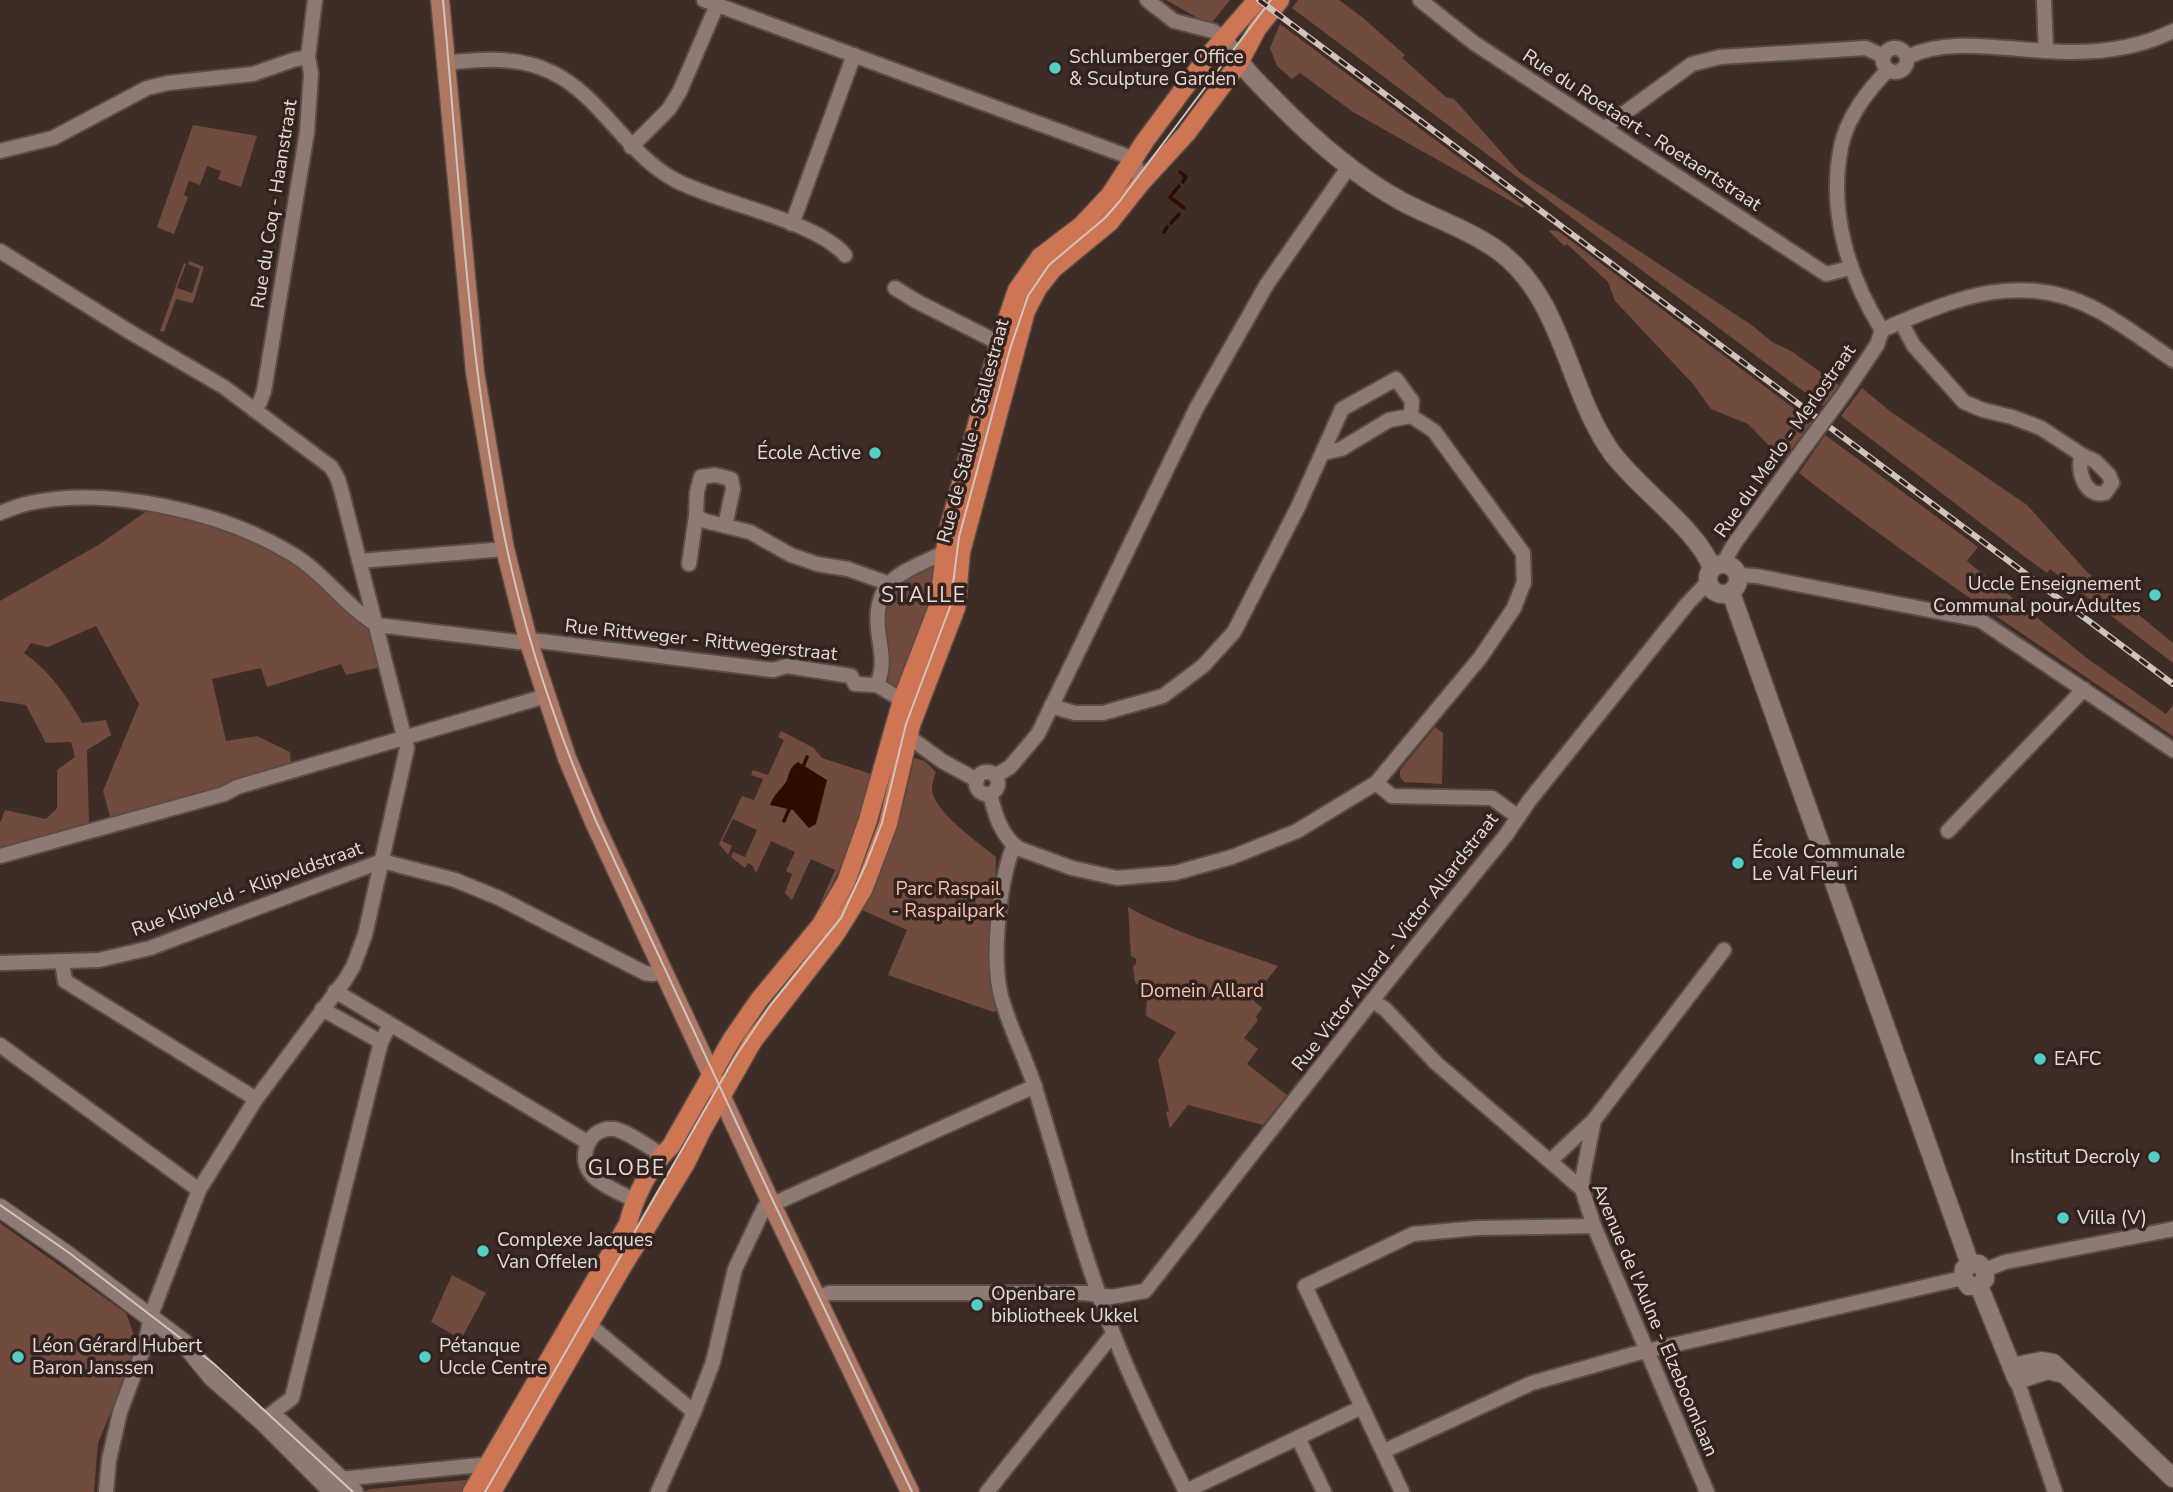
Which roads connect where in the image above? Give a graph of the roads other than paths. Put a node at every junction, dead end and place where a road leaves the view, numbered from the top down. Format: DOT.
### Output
graph roads {
  1 [pos="315,0"];
  2 [pos="440,0"];
  3 [pos="1147,0"];
  4 [pos="1257,0"];
  5 [pos="1280,0"];
  6 [pos="1420,0"];
  7 [pos="2044,0"];
  8 [pos="710,2"];
  9 [pos="2173,31"];
  10 [pos="1231,50"];
  11 [pos="2046,51"];
  12 [pos="854,55"];
  13 [pos="1883,56"];
  14 [pos="308,57"];
  15 [pos="1907,57"];
  16 [pos="446,63"];
  17 [pos="1888,70"];
  18 [pos="1607,129"];
  19 [pos="631,147"];
  20 [pos="0,151"];
  21 [pos="1132,161"];
  22 [pos="1348,168"];
  23 [pos="1141,183"];
  24 [pos="792,224"];
  25 [pos="0,251"];
  26 [pos="845,255"];
  27 [pos="1850,268"];
  28 [pos="895,288"];
  29 [pos="1901,322"];
  30 [pos="1882,330"];
  31 [pos="999,344"];
  32 [pos="2173,360"];
  33 [pos="254,410"];
  34 [pos="1411,416"];
  35 [pos="1323,453"];
  36 [pos="2082,455"];
  37 [pos="0,513"];
  38 [pos="696,516"];
  39 [pos="725,526"];
  40 [pos="505,550"];
  41 [pos="943,553"];
  42 [pos="359,561"];
  43 [pos="689,564"];
  44 [pos="1714,571"];
  45 [pos="1738,575"];
  46 [pos="887,583"];
  47 [pos="1731,593"];
  48 [pos="377,625"];
  49 [pos="528,640"];
  50 [pos="877,685"];
  51 [pos="2084,689"];
  52 [pos="546,696"];
  53 [pos="902,700"];
  54 [pos="1051,706"];
  55 [pos="405,736"];
  56 [pos="909,737"];
  57 [pos="2173,750"];
  58 [pos="995,776"];
  59 [pos="977,780"];
  60 [pos="1376,783"];
  61 [pos="990,794"];
  62 [pos="1517,816"];
  63 [pos="1948,831"];
  64 [pos="1014,845"];
  65 [pos="0,856"];
  66 [pos="382,861"];
  67 [pos="1724,950"];
  68 [pos="62,962"];
  69 [pos="0,963"];
  70 [pos="663,971"];
  71 [pos="335,991"];
  72 [pos="1373,1001"];
  73 [pos="322,1009"];
  74 [pos="390,1025"];
  75 [pos="381,1042"];
  76 [pos="0,1045"];
  77 [pos="712,1074"];
  78 [pos="1035,1086"];
  79 [pos="722,1095"];
  80 [pos="256,1099"];
  81 [pos="1594,1120"];
  82 [pos="587,1142"];
  83 [pos="662,1155"];
  84 [pos="1550,1161"];
  85 [pos="1582,1189"];
  86 [pos="199,1190"];
  87 [pos="634,1200"];
  88 [pos="772,1205"];
  89 [pos="0,1209"];
  90 [pos="1594,1226"];
  91 [pos="2173,1232"];
  92 [pos="1974,1275"];
  93 [pos="1099,1295"];
  94 [pos="818,1298"];
  95 [pos="150,1317"];
  96 [pos="583,1319"];
  97 [pos="1113,1334"];
  98 [pos="1647,1351"];
  99 [pos="2014,1374"];
  100 [pos="1362,1407"];
  101 [pos="694,1412"];
  102 [pos="266,1417"];
  103 [pos="1297,1438"];
  104 [pos="1384,1451"];
  105 [pos="490,1464"];
  106 [pos="2173,1478"];
  107 [pos="337,1486"];
  108 [pos="1186,1491"];
  109 [pos="106,1492"];
  110 [pos="354,1492"];
  111 [pos="472,1492"];
  112 [pos="492,1492"];
  113 [pos="658,1492"];
  114 [pos="910,1492"];
  115 [pos="987,1492"];
  116 [pos="1324,1492"];
  117 [pos="1402,1492"];
  118 [pos="1706,1492"];
  119 [pos="2055,1492"];
  1 -- 14 [label="street, Rue du Coq - Haanstraat"];
  2 -- 16 [label="main road"];
  3 -- 10 [label="street"];
  4 -- 10 [label="main road, Rue de Stalle - Stallestraat"];
  5 -- 10 [label="main road, Rue de Stalle - Stallestraat"];
  6 -- 18 [label="street, Rue du Roetaert - Roetaertstraat"];
  7 -- 11 [label="street"];
  8 -- 12 [label="street"];
  8 -- 19 [label="street"];
  9 -- 11 [label="street"];
  10 -- 21 [label="main road, Rue de Stalle - Stallestraat"];
  10 -- 22 [label="street"];
  10 -- 23 [label="main road, Rue de Stalle - Stallestraat"];
  11 -- 15 [label="street"];
  12 -- 21 [label="street"];
  12 -- 24 [label="street"];
  13 -- 15 [label="street"];
  13 -- 17 [label="street"];
  13 -- 18 [label="street"];
  14 -- 20 [label="street"];
  14 -- 33 [label="street, Rue du Coq - Haanstraat"];
  15 -- 17 [label="street"];
  16 -- 19 [label="street"];
  16 -- 40 [label="main road"];
  17 -- 27 [label="street"];
  18 -- 27 [label="street, Rue du Roetaert - Roetaertstraat"];
  19 -- 24 [label="street"];
  21 -- 23 [label="street"];
  21 -- 31 [label="main road, Rue de Stalle - Stallestraat"];
  22 -- 44 [label="street"];
  22 -- 54 [label="street"];
  23 -- 56 [label="main road, Rue de Stalle - Stallestraat"];
  24 -- 26 [label="street"];
  25 -- 33 [label="street"];
  27 -- 30 [label="street"];
  28 -- 31 [label="street"];
  29 -- 30 [label="street"];
  29 -- 32 [label="street"];
  29 -- 36 [label="street"];
  30 -- 44 [label="street, Rue du Merlo - Merlostraat, bridge"];
  31 -- 41 [label="main road, Rue de Stalle - Stallestraat"];
  33 -- 42 [label="street"];
  34 -- 35 [label="street"];
  34 -- 35 [label="street"];
  34 -- 60 [label="street"];
  35 -- 54 [label="street"];
  37 -- 48 [label="street"];
  38 -- 39 [label="street"];
  38 -- 39 [label="street"];
  38 -- 43 [label="street"];
  39 -- 46 [label="street"];
  40 -- 42 [label="street"];
  40 -- 49 [label="main road"];
  41 -- 46 [label="street, Rue de Stalle - Stallestraat"];
  41 -- 53 [label="main road, Rue de Stalle - Stallestraat"];
  42 -- 48 [label="street"];
  44 -- 45 [label="street"];
  44 -- 47 [label="street"];
  44 -- 62 [label="street, Rue Victor Allard - Victor Allardstraat"];
  45 -- 47 [label="street"];
  45 -- 51 [label="street"];
  46 -- 50 [label="street"];
  47 -- 92 [label="street"];
  48 -- 49 [label="street, Rue Rittweger - Rittwegerstraat"];
  48 -- 55 [label="street"];
  49 -- 50 [label="street, Rue Rittweger - Rittwegerstraat"];
  49 -- 52 [label="main road"];
  50 -- 53 [label="street, Rue Rittweger - Rittwegerstraat"];
  51 -- 57 [label="street"];
  51 -- 63 [label="street"];
  52 -- 55 [label="street"];
  52 -- 70 [label="main road"];
  53 -- 77 [label="main road, Rue de Stalle - Stallestraat"];
  54 -- 58 [label="street"];
  55 -- 65 [label="street"];
  55 -- 66 [label="street"];
  56 -- 59 [label="street"];
  56 -- 79 [label="main road, Rue de Stalle - Stallestraat"];
  58 -- 59 [label="street"];
  58 -- 61 [label="street"];
  59 -- 61 [label="street"];
  60 -- 62 [label="street"];
  60 -- 64 [label="street"];
  61 -- 64 [label="street"];
  62 -- 72 [label="street, Rue Victor Allard - Victor Allardstraat"];
  64 -- 78 [label="street"];
  66 -- 68 [label="street, Rue Klipveld - Klipveldstraat"];
  66 -- 70 [label="street"];
  66 -- 71 [label="street"];
  67 -- 81 [label="street"];
  68 -- 69 [label="street, Rue Klipveld - Klipveldstraat"];
  68 -- 80 [label="street"];
  70 -- 77 [label="main road"];
  71 -- 73 [label="street"];
  71 -- 74 [label="street"];
  72 -- 84 [label="street, Avenue de l'Aulne - Elzeboomlaan"];
  72 -- 93 [label="street, Rue Victor Allard - Victor Allardstraat"];
  73 -- 75 [label="street"];
  73 -- 80 [label="street"];
  74 -- 75 [label="street"];
  74 -- 82 [label="street"];
  75 -- 102 [label="street"];
  76 -- 86 [label="street"];
  77 -- 79 [label="main road"];
  77 -- 83 [label="main road, Rue de Stalle - Stallestraat"];
  78 -- 88 [label="street"];
  78 -- 93 [label="street"];
  79 -- 88 [label="main road"];
  79 -- 96 [label="main road, Rue de Stalle - Stallestraat"];
  80 -- 86 [label="street"];
  81 -- 84 [label="street"];
  81 -- 85 [label="street"];
  82 -- 83 [label="street"];
  82 -- 87 [label="street"];
  83 -- 87 [label="main road, Rue de Stalle - Stallestraat"];
  84 -- 85 [label="street, Avenue de l'Aulne - Elzeboomlaan"];
  85 -- 90 [label="street, Avenue de l'Aulne - Elzeboomlaan"];
  86 -- 95 [label="street"];
  87 -- 96 [label="main road, Rue de Stalle - Stallestraat"];
  88 -- 94 [label="main road"];
  88 -- 101 [label="street"];
  89 -- 95 [label="street"];
  90 -- 98 [label="street, Avenue de l'Aulne - Elzeboomlaan"];
  90 -- 100 [label="street"];
  91 -- 92 [label="street"];
  92 -- 98 [label="street"];
  92 -- 99 [label="street"];
  93 -- 94 [label="street, Rue Victor Allard - Victor Allardstraat"];
  93 -- 97 [label="street"];
  94 -- 114 [label="main road"];
  95 -- 102 [label="street"];
  95 -- 109 [label="street"];
  96 -- 101 [label="street"];
  96 -- 105 [label="main road"];
  96 -- 112 [label="main road"];
  97 -- 108 [label="street"];
  97 -- 115 [label="street"];
  98 -- 104 [label="street"];
  98 -- 118 [label="street, Avenue de l'Aulne - Elzeboomlaan"];
  99 -- 106 [label="street"];
  99 -- 119 [label="street"];
  100 -- 103 [label="street"];
  100 -- 104 [label="street"];
  101 -- 113 [label="street"];
  102 -- 107 [label="street"];
  103 -- 108 [label="street"];
  103 -- 116 [label="street"];
  104 -- 117 [label="street"];
  105 -- 107 [label="street"];
  105 -- 111 [label="main road"];
  107 -- 110 [label="street"];
}
